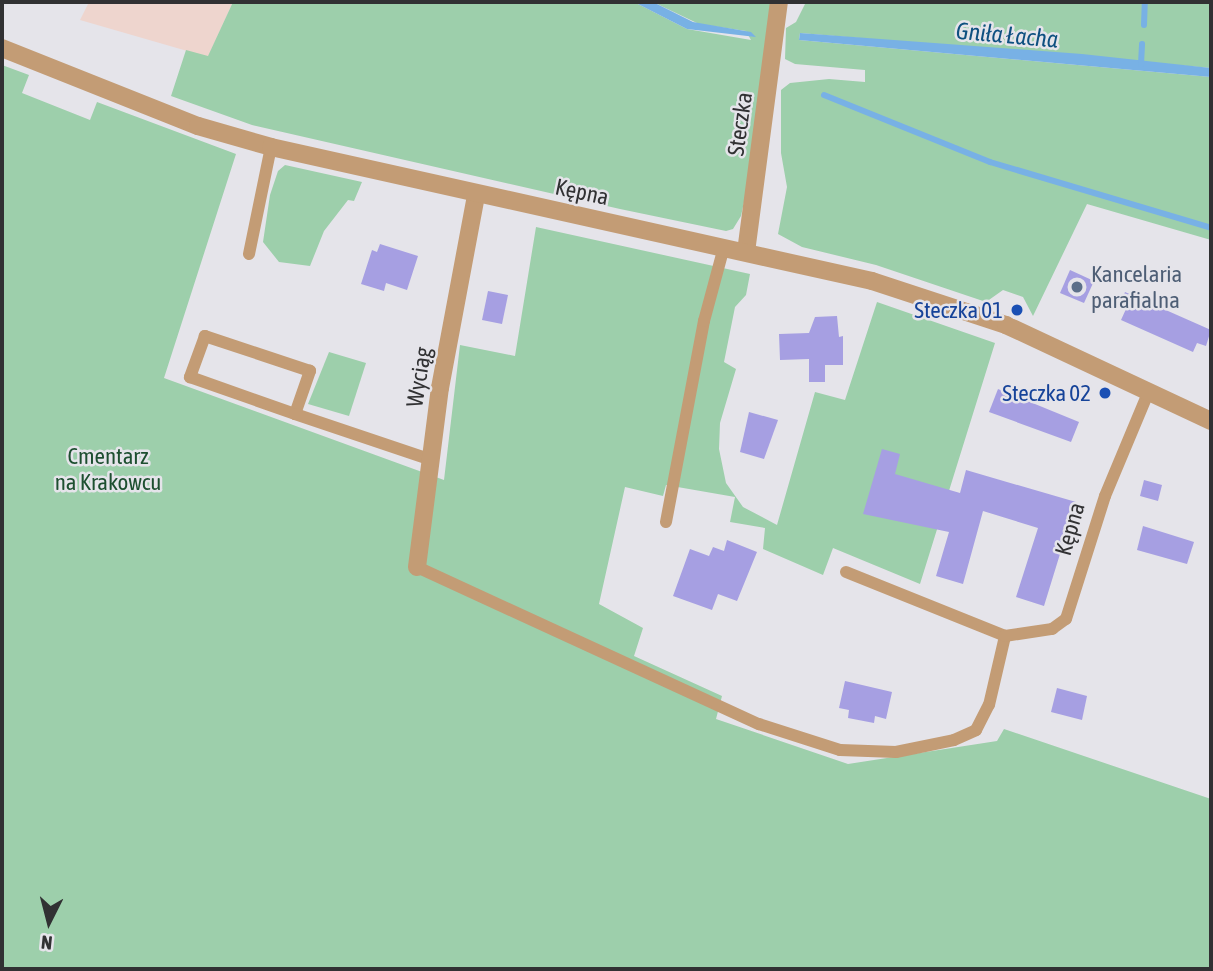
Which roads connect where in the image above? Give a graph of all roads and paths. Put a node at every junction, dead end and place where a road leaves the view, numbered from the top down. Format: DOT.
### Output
graph roads {
  1 [pos="779,2"];
  2 [pos="2,48"];
  3 [pos="271,147"];
  4 [pos="476,195"];
  5 [pos="724,247"];
  6 [pos="746,252"];
  7 [pos="249,254"];
  8 [pos="1148,393"];
  9 [pos="295,414"];
  10 [pos="1211,421"];
  11 [pos="432,460"];
  12 [pos="666,522"];
  13 [pos="417,567"];
  14 [pos="846,572"];
  15 [pos="1005,636"];
  1 -- 6 [label="street, Steczka"];
  2 -- 3 [label="street, Kępna"];
  3 -- 4 [label="street, Kępna"];
  3 -- 7 [label="lane"];
  4 -- 5 [label="street, Kępna"];
  4 -- 11 [label="street, Wyciąg"];
  5 -- 6 [label="street, Kępna"];
  5 -- 12 [label="lane"];
  6 -- 8 [label="street, Kępna"];
  8 -- 10 [label="street, Kępna"];
  8 -- 15 [label="lane, Kępna"];
  9 -- 9 [label="lane"];
  9 -- 11 [label="lane"];
  11 -- 13 [label="street, Wyciąg"];
  13 -- 15 [label="lane"];
  14 -- 15 [label="lane"];
}
